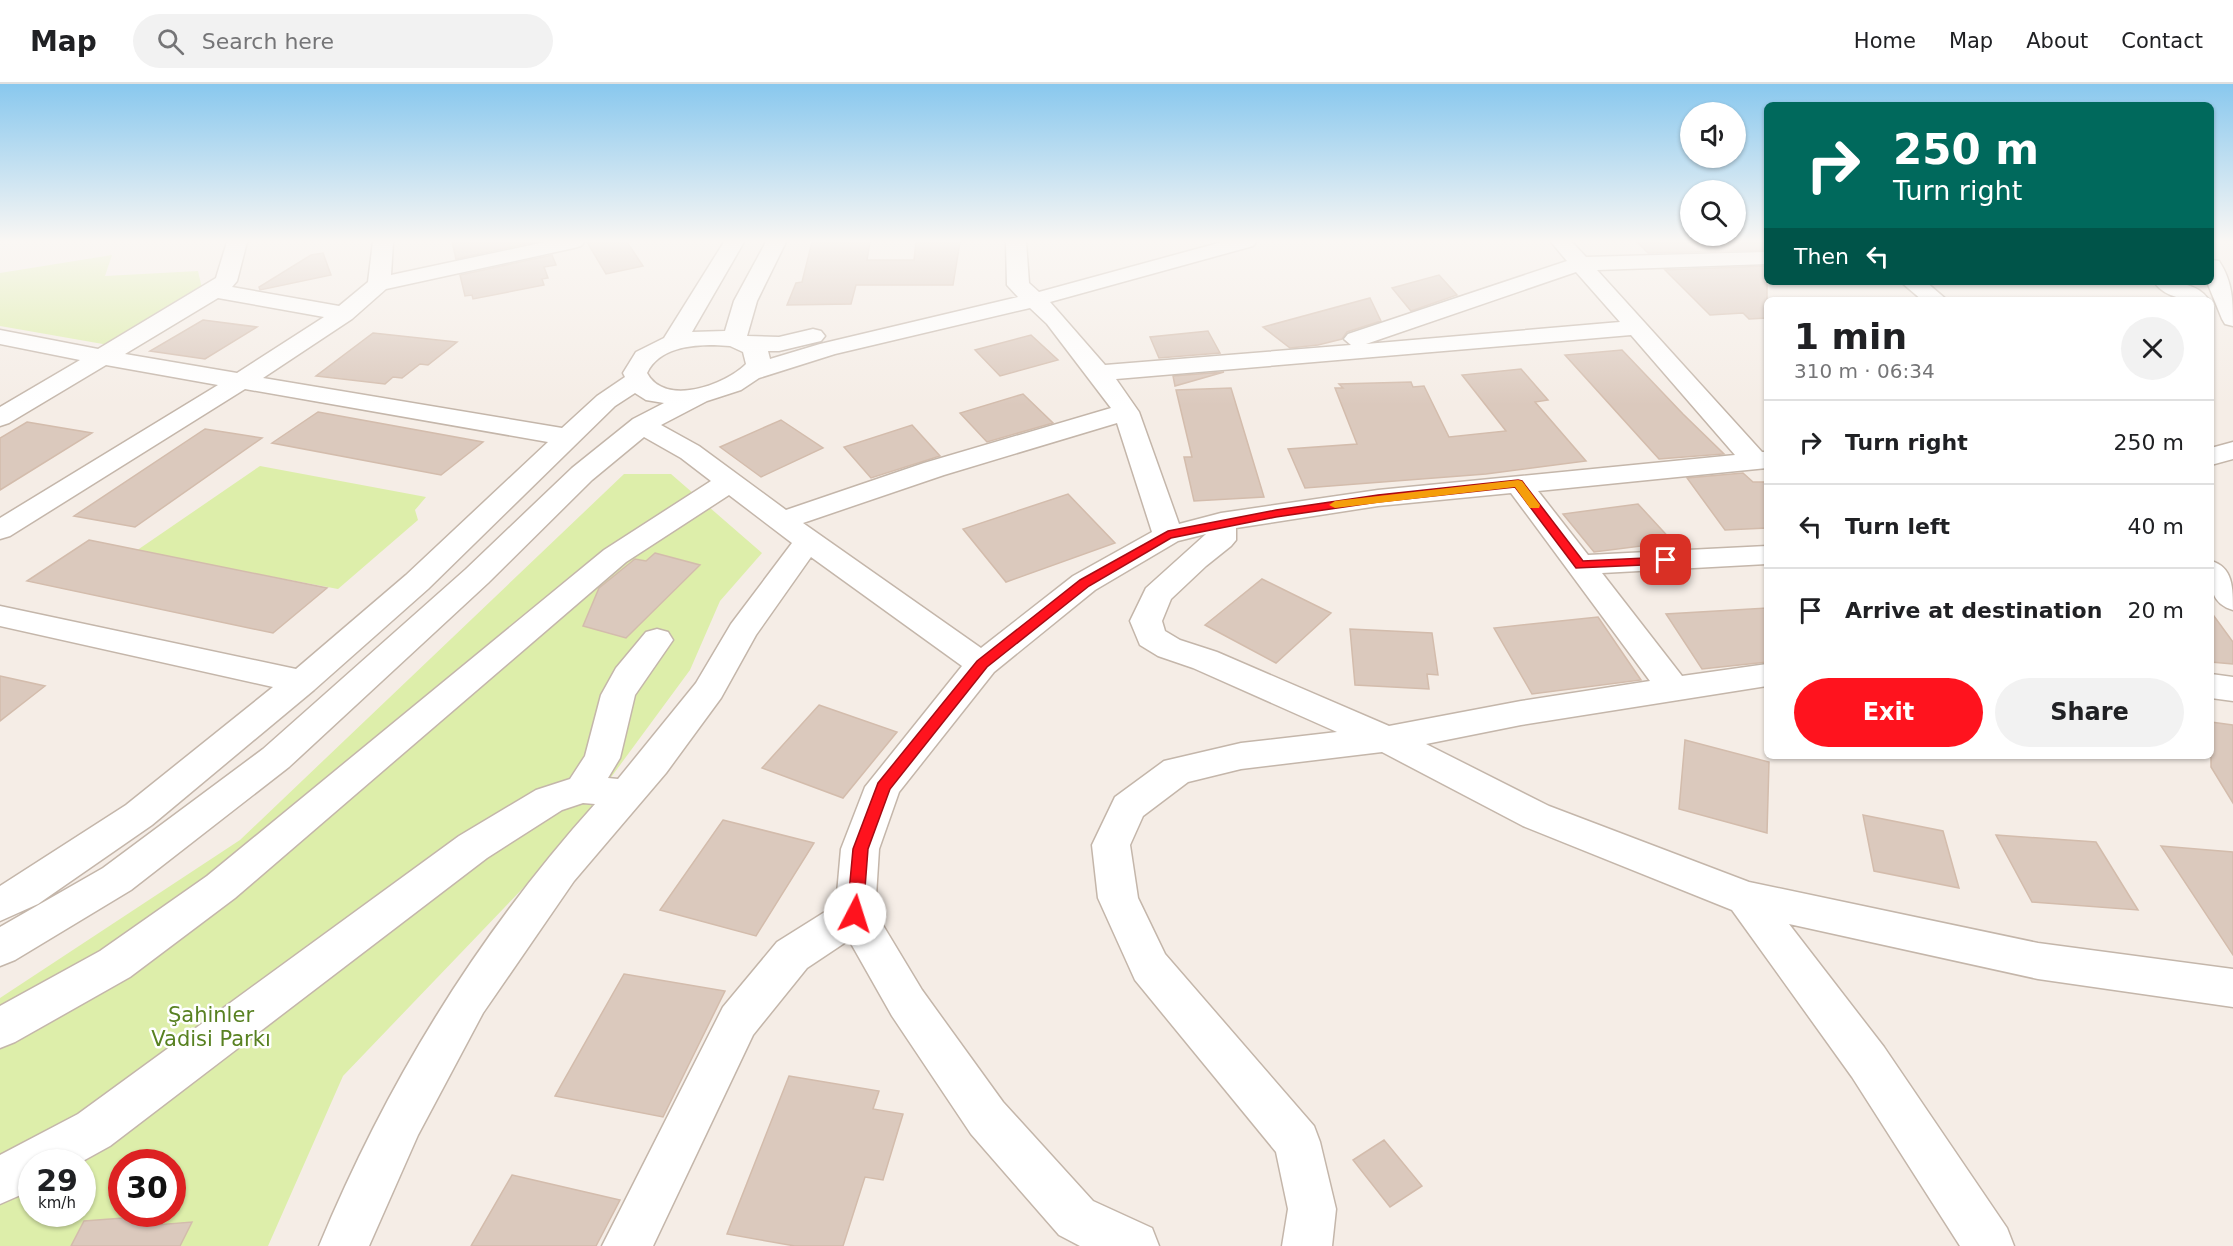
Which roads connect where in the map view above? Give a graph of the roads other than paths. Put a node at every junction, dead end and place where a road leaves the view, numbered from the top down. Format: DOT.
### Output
graph roads {
  1 [pos="205,296"];
  2 [pos="244,296"];
  3 [pos="365,296"];
  4 [pos="703,296"];
  5 [pos="762,296"];
  6 [pos="1005,296"];
  7 [pos="1011,296"];
  8 [pos="1031,296"];
  9 [pos="1482,296"];
  10 [pos="1608,296"];
  11 [pos="2224,296"];
  12 [pos="2214,309"];
  13 [pos="344,314"];
  14 [pos="757,315"];
  15 [pos="2233,319"];
  16 [pos="1637,328"];
  17 [pos="830,332"];
  18 [pos="0,337"];
  19 [pos="740,341"];
  20 [pos="672,344"];
  21 [pos="1306,355"];
  22 [pos="105,358"];
  23 [pos="754,372"];
  24 [pos="1099,373"];
  25 [pos="243,380"];
  26 [pos="637,380"];
  27 [pos="698,396"];
  28 [pos="1126,412"];
  29 [pos="0,418"];
  30 [pos="642,425"];
  31 [pos="568,437"];
  32 [pos="2233,450"];
  33 [pos="2214,456"];
  34 [pos="1760,459"];
  35 [pos="729,482"];
  36 [pos="1518,484"];
  37 [pos="1221,522"];
  38 [pos="0,530"];
  39 [pos="795,531"];
  40 [pos="1168,535"];
  41 [pos="1762,561"];
  42 [pos="1580,565"];
  43 [pos="2218,574"];
  44 [pos="2233,600"];
  45 [pos="0,616"];
  46 [pos="657,640"];
  47 [pos="982,664"];
  48 [pos="1764,675"];
  49 [pos="302,682"];
  50 [pos="2214,686"];
  51 [pos="2233,689"];
  52 [pos="1674,690"];
  53 [pos="1386,739"];
  54 [pos="583,789"];
  55 [pos="627,794"];
  56 [pos="1746,898"];
  57 [pos="0,904"];
  58 [pos="855,914"];
  59 [pos="0,948"];
  60 [pos="2233,988"];
  61 [pos="0,1028"];
  62 [pos="60,1149"];
  63 [pos="18,1172"];
  64 [pos="0,1180"];
  65 [pos="1074,1232"];
  66 [pos="344,1246"];
  67 [pos="627,1246"];
  68 [pos="1134,1246"];
  69 [pos="1307,1246"];
  70 [pos="1989,1246"];
  1 -- 22 [label="street"];
  2 -- 13 [label="street"];
  3 -- 13 [label="street"];
  4 -- 20 [label="street"];
  5 -- 14 [label="street"];
  6 -- 17 [label="street"];
  7 -- 23 [label="street"];
  8 -- 24 [label="street"];
  9 -- 21 [label="street"];
  10 -- 16 [label="street"];
  11 -- 15 [label="street"];
  12 -- 15 [label="street"];
  13 -- 25 [label="street"];
  14 -- 17 [label="street"];
  14 -- 19 [label="street"];
  16 -- 21 [label="street"];
  16 -- 34 [label="street"];
  17 -- 19 [label="street"];
  18 -- 22 [label="street"];
  19 -- 20 [label="street"];
  19 -- 23 [label="street"];
  20 -- 26 [label="street"];
  21 -- 24 [label="street"];
  22 -- 25 [label="street"];
  22 -- 29 [label="street"];
  23 -- 27 [label="street"];
  24 -- 28 [label="street"];
  25 -- 31 [label="street"];
  25 -- 38 [label="street"];
  26 -- 27 [label="street"];
  26 -- 31 [label="street"];
  27 -- 30 [label="street"];
  28 -- 39 [label="street"];
  28 -- 40 [label="street"];
  30 -- 35 [label="street"];
  30 -- 59 [label="street"];
  31 -- 49 [label="street"];
  32 -- 33 [label="street"];
  34 -- 36 [label="street"];
  35 -- 39 [label="street"];
  35 -- 61 [label="street"];
  36 -- 37 [label="street"];
  36 -- 42 [label="street"];
  37 -- 40 [label="street"];
  37 -- 53 [label="street"];
  39 -- 47 [label="street"];
  39 -- 55 [label="street"];
  40 -- 47 [label="street"];
  41 -- 42 [label="street"];
  42 -- 52 [label="street"];
  43 -- 44 [label="street"];
  45 -- 49 [label="street"];
  46 -- 54 [label="street"];
  47 -- 58 [label="street"];
  48 -- 52 [label="street"];
  49 -- 57 [label="street"];
  50 -- 51 [label="street"];
  52 -- 53 [label="street"];
  53 -- 56 [label="street"];
  53 -- 69 [label="street"];
  54 -- 55 [label="street"];
  54 -- 62 [label="street"];
  55 -- 66 [label="street"];
  56 -- 60 [label="street"];
  56 -- 70 [label="street"];
  58 -- 65 [label="street"];
  58 -- 67 [label="street"];
  63 -- 64 [label="street"];
  65 -- 68 [label="street"];
}
